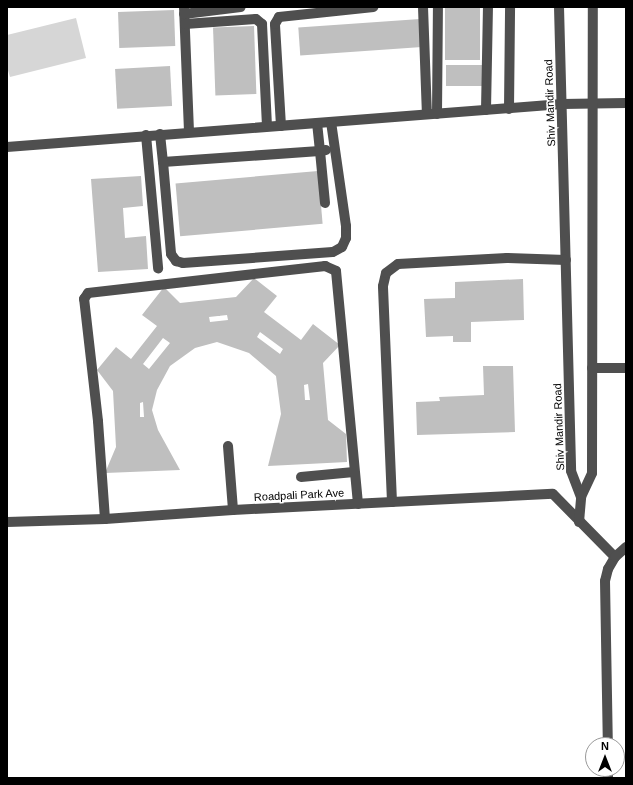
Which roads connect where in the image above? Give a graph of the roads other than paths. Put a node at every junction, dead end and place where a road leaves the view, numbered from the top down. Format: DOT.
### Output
graph roads {
  1 [pos="241,7"];
  2 [pos="374,7"];
  3 [pos="423,7"];
  4 [pos="438,7"];
  5 [pos="488,7"];
  6 [pos="510,7"];
  7 [pos="559,7"];
  8 [pos="593,7"];
  9 [pos="184,15"];
  10 [pos="626,103"];
  11 [pos="562,104"];
  12 [pos="593,104"];
  13 [pos="510,109"];
  14 [pos="486,110"];
  15 [pos="432,114"];
  16 [pos="330,122"];
  17 [pos="317,123"];
  18 [pos="267,126"];
  19 [pos="280,126"];
  20 [pos="189,132"];
  21 [pos="160,134"];
  22 [pos="146,135"];
  23 [pos="7,147"];
  24 [pos="335,150"];
  25 [pos="320,151"];
  26 [pos="163,162"];
  27 [pos="325,202"];
  28 [pos="566,260"];
  29 [pos="158,268"];
  30 [pos="592,368"];
  31 [pos="626,368"];
  32 [pos="228,446"];
  33 [pos="354,472"];
  34 [pos="301,477"];
  35 [pos="581,497"];
  36 [pos="392,502"];
  37 [pos="358,504"];
  38 [pos="233,510"];
  39 [pos="105,519"];
  40 [pos="7,522"];
  41 [pos="580,522"];
  42 [pos="626,547"];
  43 [pos="615,557"];
  44 [pos="608,737"];
  1 -- 9 [label="street"];
  2 -- 19 [label="street"];
  3 -- 15 [label="street"];
  4 -- 15 [label="street"];
  5 -- 14 [label="street"];
  6 -- 13 [label="street"];
  7 -- 11 [label="street, Shiv Mandir Road"];
  8 -- 12 [label="street"];
  9 -- 18 [label="street"];
  9 -- 20 [label="street"];
  10 -- 12 [label="street"];
  11 -- 12 [label="street"];
  11 -- 13 [label="street"];
  11 -- 28 [label="street, Shiv Mandir Road"];
  12 -- 30 [label="street"];
  13 -- 14 [label="street"];
  14 -- 15 [label="street"];
  15 -- 16 [label="street"];
  16 -- 17 [label="street"];
  16 -- 24 [label="street"];
  17 -- 19 [label="street"];
  17 -- 25 [label="street"];
  18 -- 19 [label="street"];
  18 -- 20 [label="street"];
  20 -- 21 [label="street"];
  21 -- 22 [label="street"];
  21 -- 26 [label="street"];
  22 -- 23 [label="street"];
  22 -- 29 [label="street"];
  24 -- 25 [label="street"];
  24 -- 26 [label="street"];
  25 -- 26 [label="street"];
  25 -- 27 [label="street"];
  28 -- 35 [label="street, Shiv Mandir Road"];
  28 -- 36 [label="street"];
  30 -- 31 [label="street"];
  30 -- 35 [label="street"];
  32 -- 38 [label="street"];
  33 -- 34 [label="street"];
  33 -- 37 [label="street"];
  33 -- 39 [label="street"];
  35 -- 41 [label="street"];
  36 -- 37 [label="street, Roadpali Park Ave"];
  36 -- 41 [label="street, Roadpali Park Ave"];
  37 -- 38 [label="street, Roadpali Park Ave"];
  38 -- 39 [label="street, Roadpali Park Ave"];
  39 -- 40 [label="street, Roadpali Park Ave"];
  41 -- 43 [label="street, Roadpali Park Ave"];
  42 -- 43 [label="street"];
  43 -- 44 [label="street"];
}
